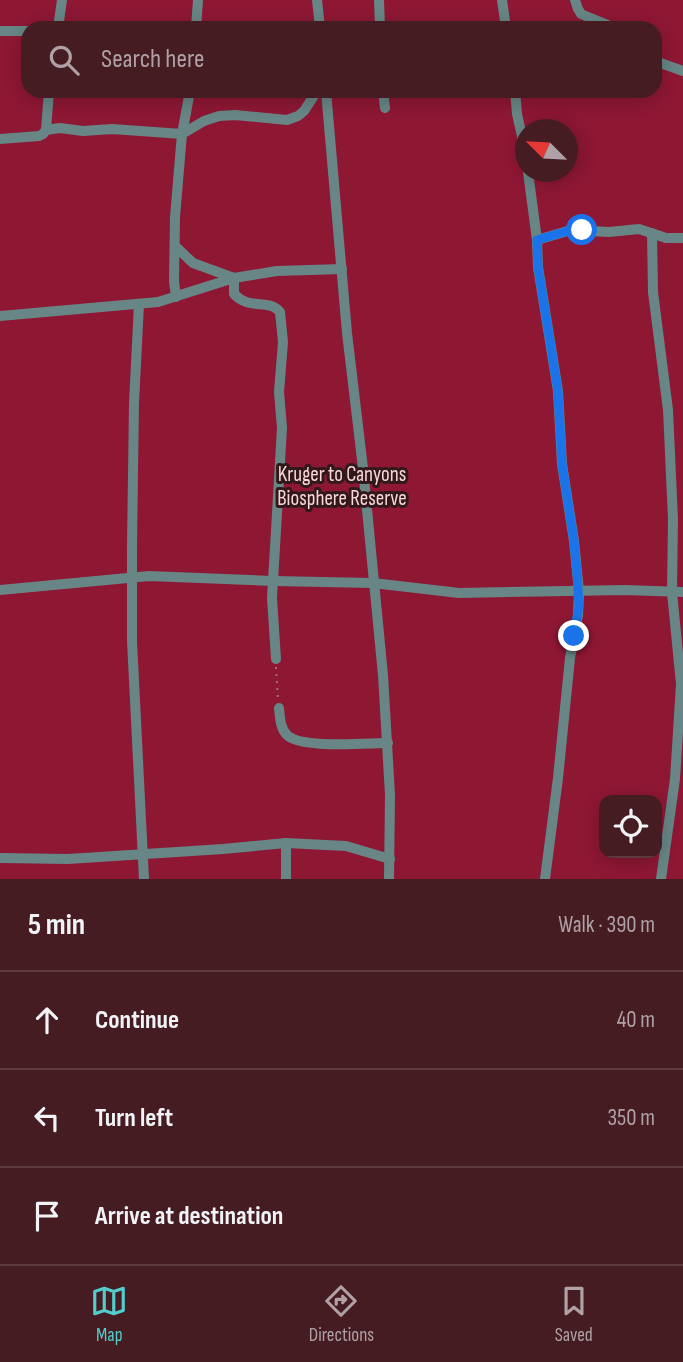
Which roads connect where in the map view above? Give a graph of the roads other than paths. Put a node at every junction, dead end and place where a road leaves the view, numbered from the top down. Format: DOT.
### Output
graph roads {
  1 [pos="62,0"];
  2 [pos="198,0"];
  3 [pos="317,0"];
  4 [pos="379,0"];
  5 [pos="502,0"];
  6 [pos="575,0"];
  7 [pos="59,21"];
  8 [pos="196,21"];
  9 [pos="319,21"];
  10 [pos="380,21"];
  11 [pos="505,21"];
  12 [pos="598,21"];
  13 [pos="0,31"];
  14 [pos="21,31"];
  15 [pos="662,64"];
  16 [pos="683,71"];
  17 [pos="48,98"];
  18 [pos="189,98"];
  19 [pos="312,98"];
  20 [pos="327,98"];
  21 [pos="384,98"];
  22 [pos="516,98"];
  23 [pos="385,108"];
  24 [pos="518,119"];
  25 [pos="46,130"];
  26 [pos="182,134"];
  27 [pos="0,139"];
  28 [pos="529,182"];
  29 [pos="652,233"];
  30 [pos="683,238"];
  31 [pos="537,240"];
  32 [pos="175,246"];
  33 [pos="342,269"];
  34 [pos="234,278"];
  35 [pos="176,298"];
  36 [pos="139,304"];
  37 [pos="0,316"];
  38 [pos="133,578"];
  39 [pos="273,581"];
  40 [pos="373,583"];
  41 [pos="0,590"];
  42 [pos="579,592"];
  43 [pos="678,592"];
  44 [pos="276,659"];
  45 [pos="279,708"];
  46 [pos="387,743"];
  47 [pos="286,843"];
  48 [pos="143,855"];
  49 [pos="0,858"];
  50 [pos="390,859"];
  51 [pos="144,879"];
  52 [pos="286,879"];
  53 [pos="388,879"];
  54 [pos="544,879"];
  55 [pos="662,879"];
  1 -- 7 [label="street"];
  2 -- 8 [label="street"];
  3 -- 9 [label="street"];
  4 -- 10 [label="street"];
  5 -- 11 [label="street"];
  6 -- 12 [label="street"];
  13 -- 14 [label="street"];
  15 -- 16 [label="street"];
  17 -- 25 [label="street"];
  18 -- 26 [label="street"];
  19 -- 26 [label="street"];
  20 -- 33 [label="street"];
  21 -- 23 [label="street"];
  22 -- 24 [label="street"];
  25 -- 26 [label="street"];
  25 -- 27 [label="street"];
  26 -- 32 [label="street"];
  28 -- 31 [label="street"];
  29 -- 30 [label="street"];
  29 -- 31 [label="street"];
  29 -- 43 [label="street"];
  31 -- 42 [label="street"];
  32 -- 34 [label="street"];
  32 -- 35 [label="street"];
  33 -- 34 [label="street"];
  33 -- 40 [label="street"];
  34 -- 35 [label="street"];
  34 -- 39 [label="street"];
  35 -- 36 [label="street"];
  36 -- 37 [label="street"];
  36 -- 38 [label="street"];
  38 -- 39 [label="street"];
  38 -- 41 [label="street"];
  38 -- 48 [label="street"];
  39 -- 40 [label="street"];
  39 -- 44 [label="street"];
  40 -- 42 [label="street"];
  40 -- 46 [label="street"];
  42 -- 43 [label="street"];
  42 -- 54 [label="street"];
  43 -- 55 [label="street"];
  45 -- 46 [label="street"];
  46 -- 50 [label="street"];
  47 -- 48 [label="street"];
  47 -- 50 [label="street"];
  47 -- 52 [label="street"];
  48 -- 49 [label="street"];
  48 -- 51 [label="street"];
  50 -- 53 [label="street"];
}
